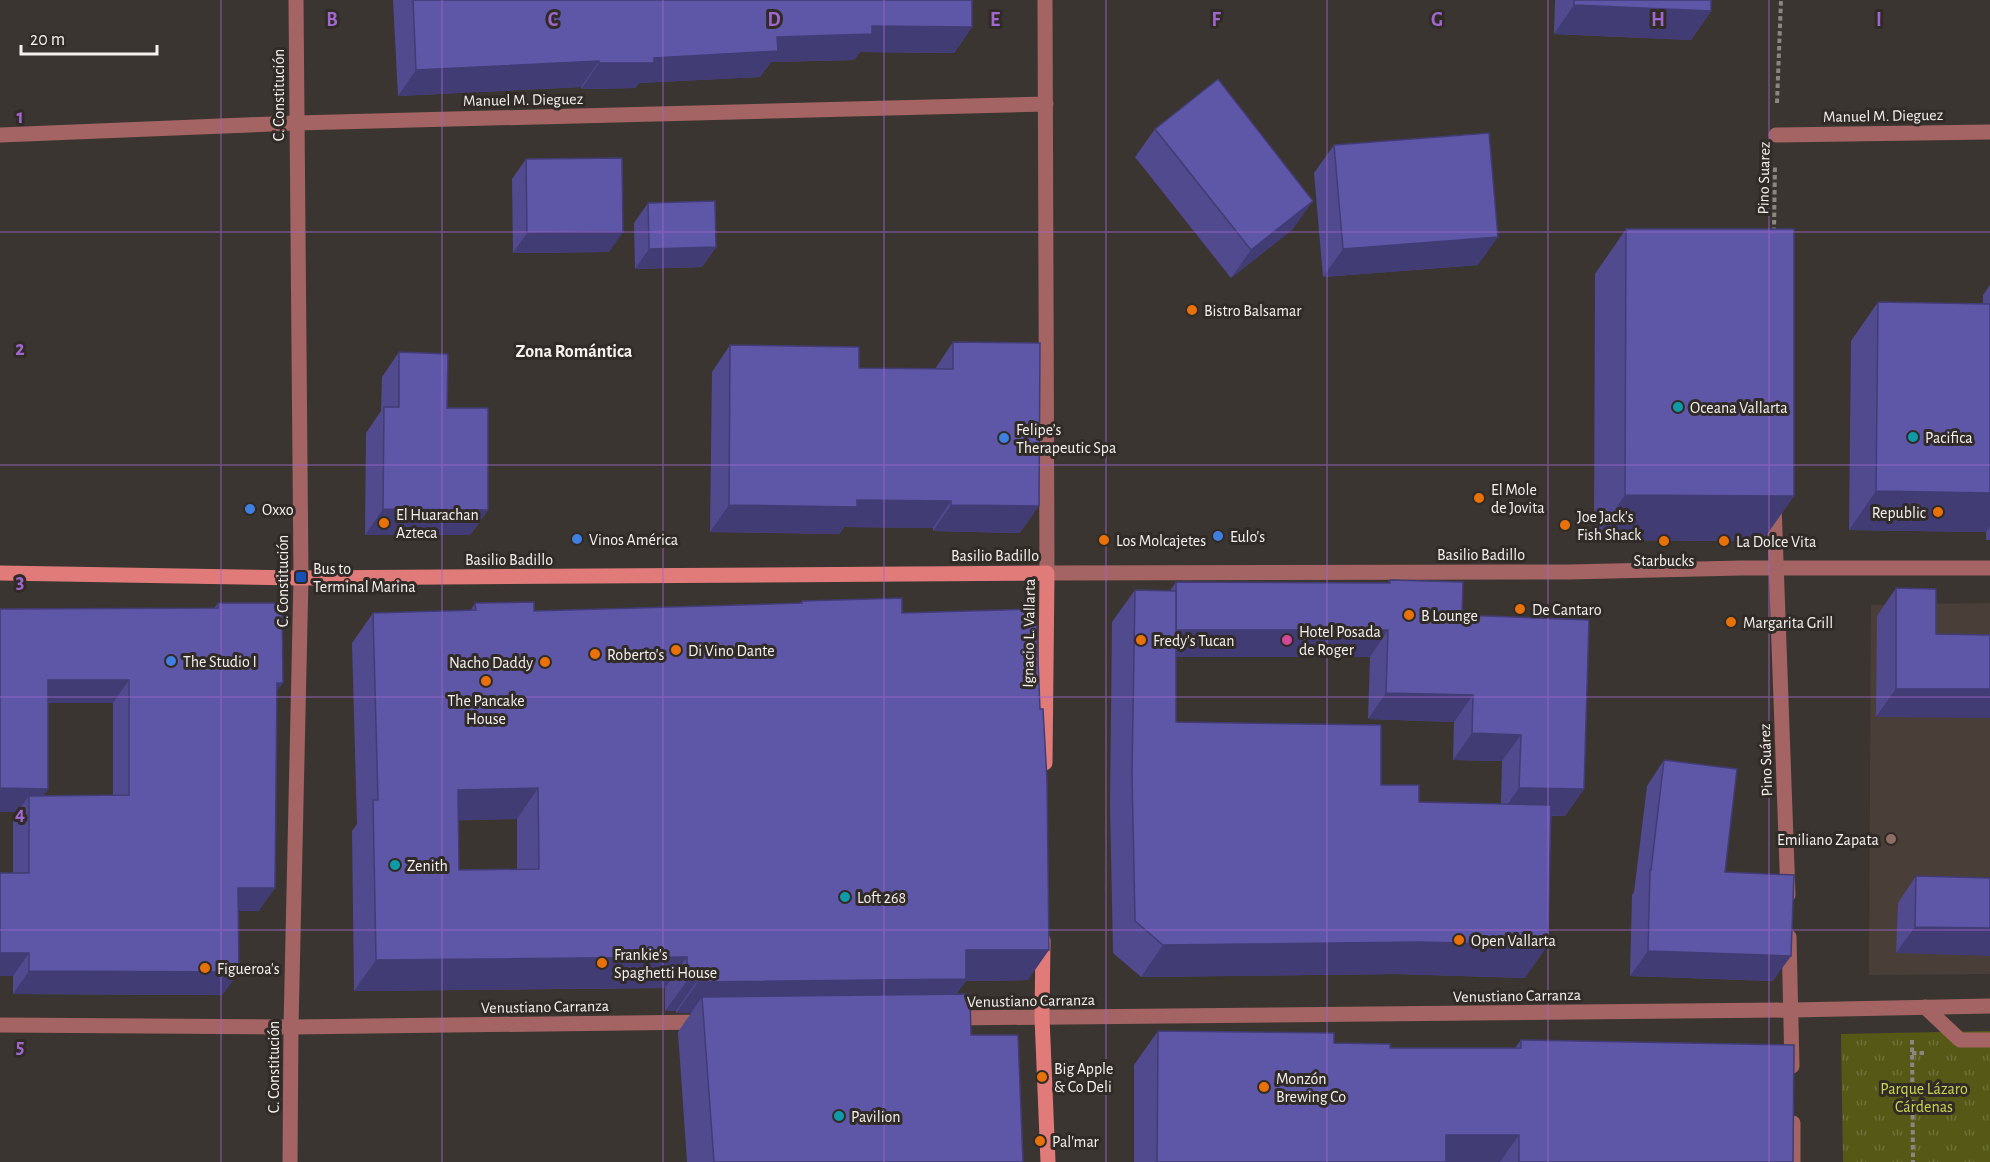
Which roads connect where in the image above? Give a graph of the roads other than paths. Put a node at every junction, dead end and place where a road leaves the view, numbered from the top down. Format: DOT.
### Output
graph roads {
  1 [pos="296,0"];
  2 [pos="1046,0"];
  3 [pos="1046,104"];
  4 [pos="296,123"];
  5 [pos="1990,132"];
  6 [pos="0,135"];
  7 [pos="1776,135"];
  8 [pos="1774,486"];
  9 [pos="1990,568"];
  10 [pos="1776,569"];
  11 [pos="0,573"];
  12 [pos="1047,573"];
  13 [pos="301,578"];
  14 [pos="1044,783"];
  15 [pos="1043,924"];
  16 [pos="1990,1006"];
  17 [pos="1918,1007"];
  18 [pos="1792,1010"];
  19 [pos="1042,1017"];
  20 [pos="934,1019"];
  21 [pos="720,1021"];
  22 [pos="0,1025"];
  23 [pos="291,1027"];
  24 [pos="1990,1040"];
  25 [pos="1792,1080"];
  26 [pos="1793,1104"];
  27 [pos="290,1162"];
  28 [pos="1048,1162"];
  29 [pos="1793,1162"];
  1 -- 4 [label="street, C. Constitución"];
  2 -- 3 [label="street, Ignacio L. Vallarta"];
  3 -- 4 [label="street, Manuel M. Dieguez"];
  3 -- 12 [label="street, Ignacio L. Vallarta"];
  4 -- 6 [label="street, Manuel M. Dieguez"];
  4 -- 13 [label="street, C. Constitución"];
  5 -- 7 [label="street, Manuel M. Dieguez"];
  8 -- 10 [label="street, Pino Suárez"];
  9 -- 10 [label="street, Basilio Badillo"];
  10 -- 12 [label="street, Basilio Badillo"];
  10 -- 18 [label="street, Pino Suárez"];
  11 -- 13 [label="main road, Basilio Badillo"];
  12 -- 13 [label="main road, Basilio Badillo"];
  12 -- 14 [label="main road, Ignacio L. Vallarta"];
  13 -- 23 [label="street, C. Constitución"];
  15 -- 19 [label="main road"];
  16 -- 17 [label="street, Venustiano Carranza"];
  17 -- 18 [label="street, Venustiano Carranza"];
  17 -- 24 [label="street"];
  18 -- 19 [label="street, Venustiano Carranza"];
  18 -- 25 [label="street, Pino Suárez"];
  19 -- 20 [label="street, Venustiano Carranza"];
  19 -- 28 [label="main road"];
  21 -- 23 [label="street, Venustiano Carranza"];
  22 -- 23 [label="street, Venustiano Carranza"];
  23 -- 27 [label="street, C. Constitución"];
  26 -- 29 [label="street"];
}
